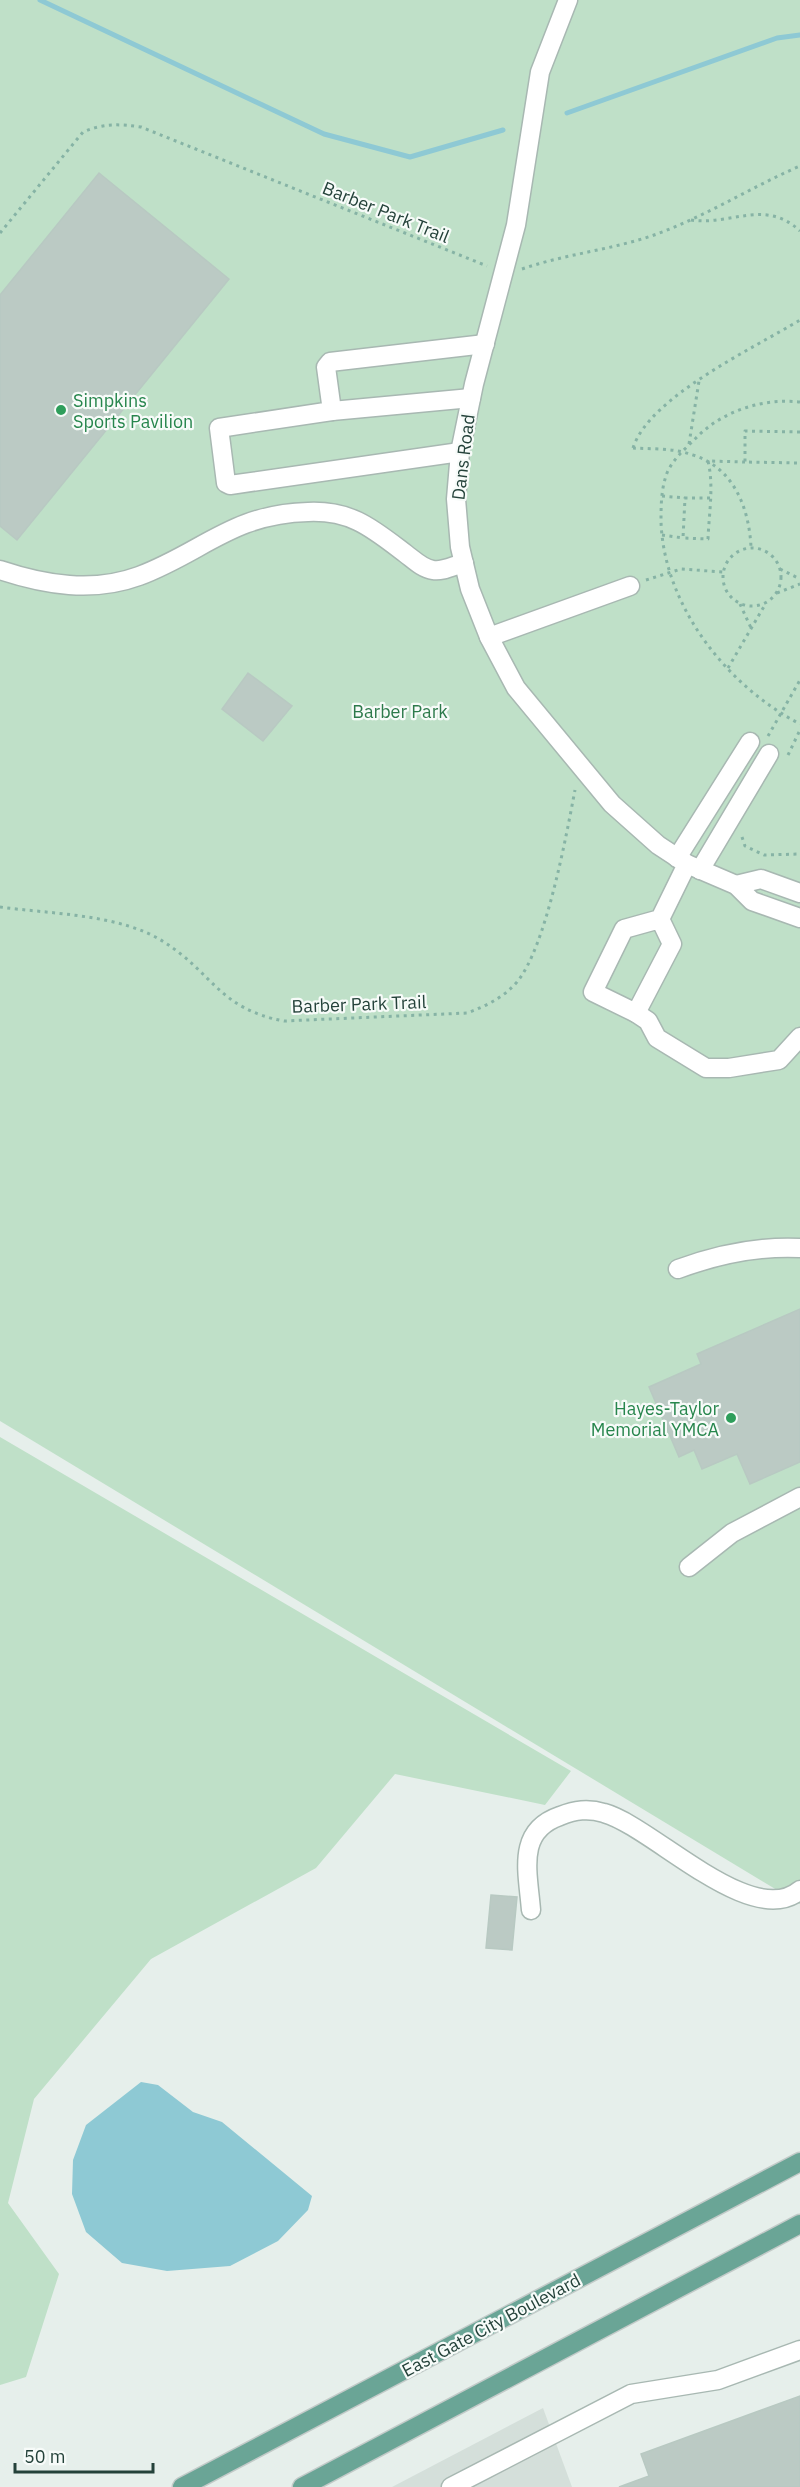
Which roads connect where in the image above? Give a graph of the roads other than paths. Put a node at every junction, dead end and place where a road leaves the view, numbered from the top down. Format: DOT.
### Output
graph roads {
  1 [pos="568,0"];
  2 [pos="485,344"];
  3 [pos="471,398"];
  4 [pos="332,411"];
  5 [pos="460,452"];
  6 [pos="464,563"];
  7 [pos="0,570"];
  8 [pos="636,584"];
  9 [pos="489,637"];
  10 [pos="688,864"];
  11 [pos="736,885"];
  12 [pos="800,893"];
  13 [pos="800,918"];
  14 [pos="660,920"];
  15 [pos="636,1014"];
  16 [pos="800,1037"];
  17 [pos="800,1248"];
  18 [pos="678,1269"];
  19 [pos="800,1497"];
  20 [pos="689,1567"];
  21 [pos="800,1890"];
  22 [pos="531,1910"];
  23 [pos="800,2162"];
  24 [pos="800,2224"];
  25 [pos="800,2350"];
  26 [pos="182,2487"];
  27 [pos="302,2487"];
  28 [pos="451,2487"];
  1 -- 2 [label="lane, Dans Road"];
  2 -- 3 [label="lane, Dans Road"];
  2 -- 4 [label="lane"];
  3 -- 4 [label="lane"];
  3 -- 5 [label="lane, Dans Road"];
  4 -- 5 [label="lane"];
  5 -- 6 [label="lane, Dans Road"];
  6 -- 7 [label="lane"];
  6 -- 9 [label="lane, Dans Road"];
  8 -- 9 [label="lane"];
  9 -- 10 [label="lane, Dans Road"];
  10 -- 10 [label="lane"];
  10 -- 11 [label="lane, Dans Road"];
  10 -- 14 [label="lane"];
  11 -- 12 [label="lane"];
  11 -- 13 [label="lane, Dans Road"];
  14 -- 15 [label="lane"];
  14 -- 15 [label="lane"];
  15 -- 16 [label="lane"];
  17 -- 18 [label="lane"];
  19 -- 20 [label="lane"];
  21 -- 22 [label="lane"];
  23 -- 26 [label="main road, East Gate City Boulevard"];
  24 -- 27 [label="main road"];
  25 -- 28 [label="lane"];
}
